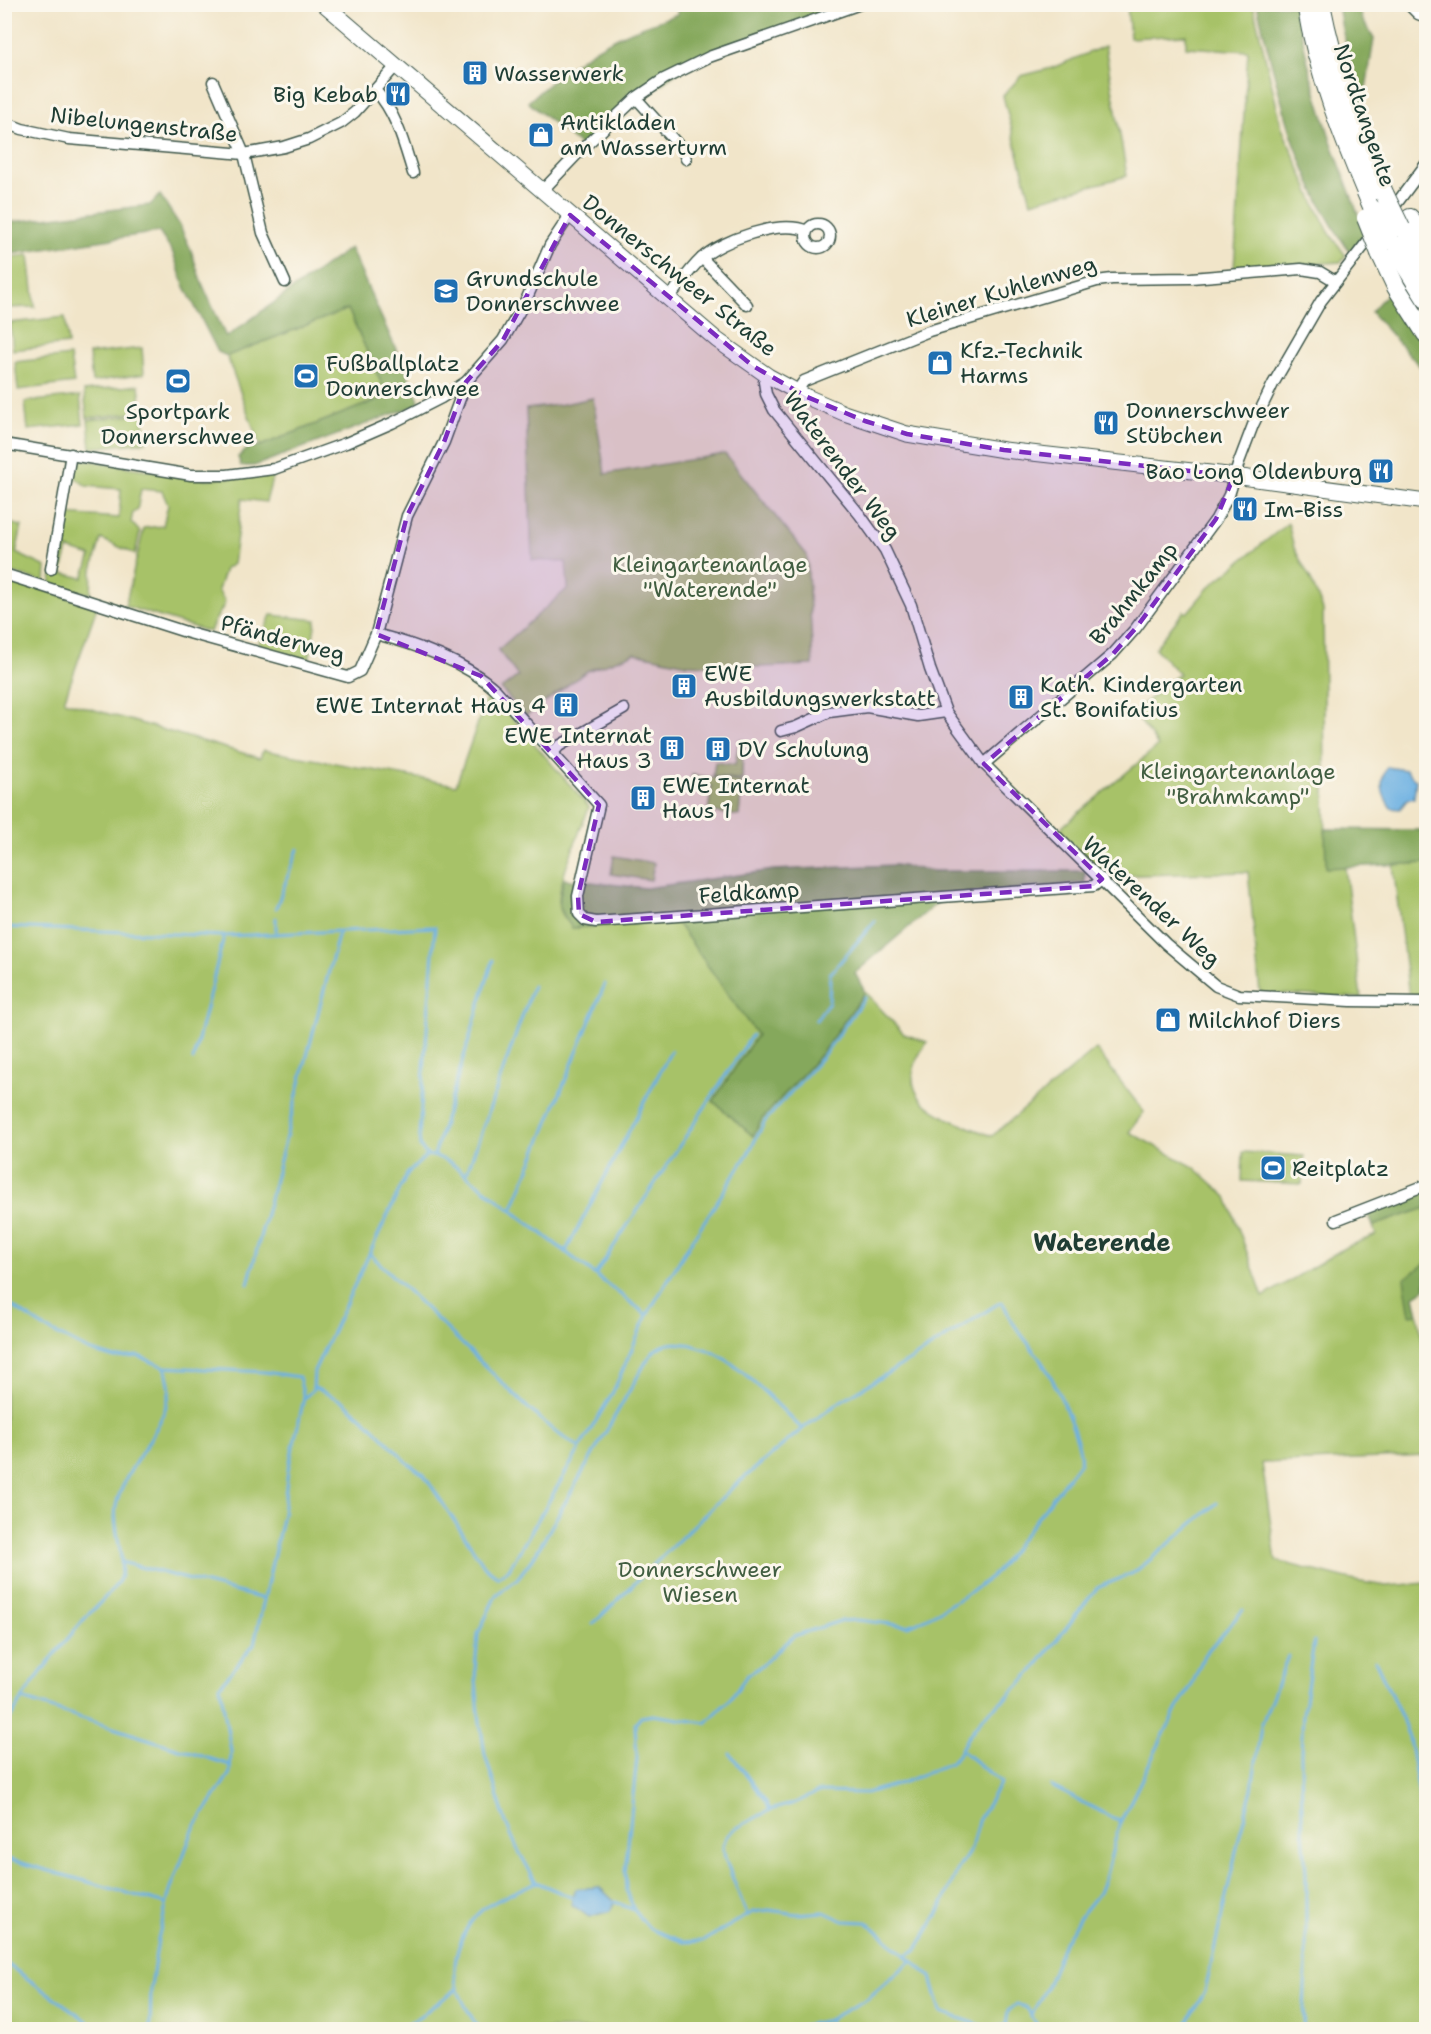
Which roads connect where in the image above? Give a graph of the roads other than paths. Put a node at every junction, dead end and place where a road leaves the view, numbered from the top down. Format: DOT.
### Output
graph roads {
  1 [pos="324,4"];
  2 [pos="860,4"];
  3 [pos="1306,4"];
  4 [pos="1321,4"];
  5 [pos="1409,5"];
  6 [pos="1426,17"];
  7 [pos="396,66"];
  8 [pos="213,82"];
  9 [pos="375,90"];
  10 [pos="636,98"];
  11 [pos="4,122"];
  12 [pos="1353,144"];
  13 [pos="244,154"];
  14 [pos="686,159"];
  15 [pos="1426,164"];
  16 [pos="413,173"];
  17 [pos="542,191"];
  18 [pos="1379,202"];
  19 [pos="570,215"];
  20 [pos="807,231"];
  21 [pos="1396,235"];
  22 [pos="1426,240"];
  23 [pos="702,258"];
  24 [pos="1426,270"];
  25 [pos="285,282"];
  26 [pos="1335,282"];
  27 [pos="668,299"];
  28 [pos="1426,299"];
  29 [pos="747,304"];
  30 [pos="1426,334"];
  31 [pos="768,376"];
  32 [pos="466,382"];
  33 [pos="796,392"];
  34 [pos="4,444"];
  35 [pos="71,454"];
  36 [pos="1234,476"];
  37 [pos="1426,502"];
  38 [pos="51,569"];
  39 [pos="4,574"];
  40 [pos="376,634"];
  41 [pos="624,709"];
  42 [pos="946,712"];
  43 [pos="781,731"];
  44 [pos="553,753"];
  45 [pos="984,764"];
  46 [pos="1102,879"];
  47 [pos="1426,1002"];
  48 [pos="1426,1185"];
  49 [pos="1336,1220"];
  1 -- 7 [label="main road, Donnerschweer Straße"];
  2 -- 10 [label="street"];
  3 -- 12 [label="highway, Nordtangente"];
  4 -- 12 [label="highway, Nordtangente"];
  5 -- 6 [label="street"];
  7 -- 9 [label="street, Nibelungenstraße"];
  7 -- 17 [label="main road, Donnerschweer Straße"];
  8 -- 13 [label="street"];
  9 -- 13 [label="street, Nibelungenstraße"];
  9 -- 16 [label="street"];
  10 -- 14 [label="street"];
  10 -- 17 [label="street"];
  11 -- 13 [label="street, Nibelungenstraße"];
  12 -- 18 [label="highway"];
  12 -- 18 [label="highway"];
  13 -- 25 [label="street"];
  15 -- 26 [label="street, Brahmkamp"];
  17 -- 19 [label="main road, Donnerschweer Straße"];
  18 -- 21 [label="highway"];
  18 -- 21 [label="highway, bridge"];
  19 -- 27 [label="main road, Donnerschweer Straße"];
  19 -- 32 [label="street"];
  20 -- 23 [label="street"];
  21 -- 22 [label="highway"];
  21 -- 24 [label="highway"];
  21 -- 28 [label="highway"];
  21 -- 30 [label="highway"];
  23 -- 27 [label="street"];
  23 -- 29 [label="street"];
  26 -- 33 [label="street, Kleiner Kuhlenweg"];
  26 -- 36 [label="street, Brahmkamp"];
  27 -- 31 [label="main road, Donnerschweer Straße"];
  31 -- 33 [label="main road, Donnerschweer Straße"];
  31 -- 42 [label="street, Waterender Weg"];
  32 -- 35 [label="street"];
  32 -- 40 [label="street, Pfänderweg"];
  33 -- 36 [label="main road, Donnerschweer Straße"];
  34 -- 35 [label="street"];
  35 -- 38 [label="street"];
  36 -- 37 [label="main road, Donnerschweer Straße"];
  36 -- 45 [label="street, Brahmkamp"];
  39 -- 40 [label="street, Pfänderweg"];
  40 -- 44 [label="street, Feldkamp"];
  41 -- 44 [label="street"];
  42 -- 43 [label="street"];
  42 -- 45 [label="street, Waterender Weg"];
  44 -- 46 [label="street, Feldkamp"];
  45 -- 46 [label="street, Waterender Weg"];
  46 -- 47 [label="street, Waterender Weg"];
  48 -- 49 [label="street"];
}
